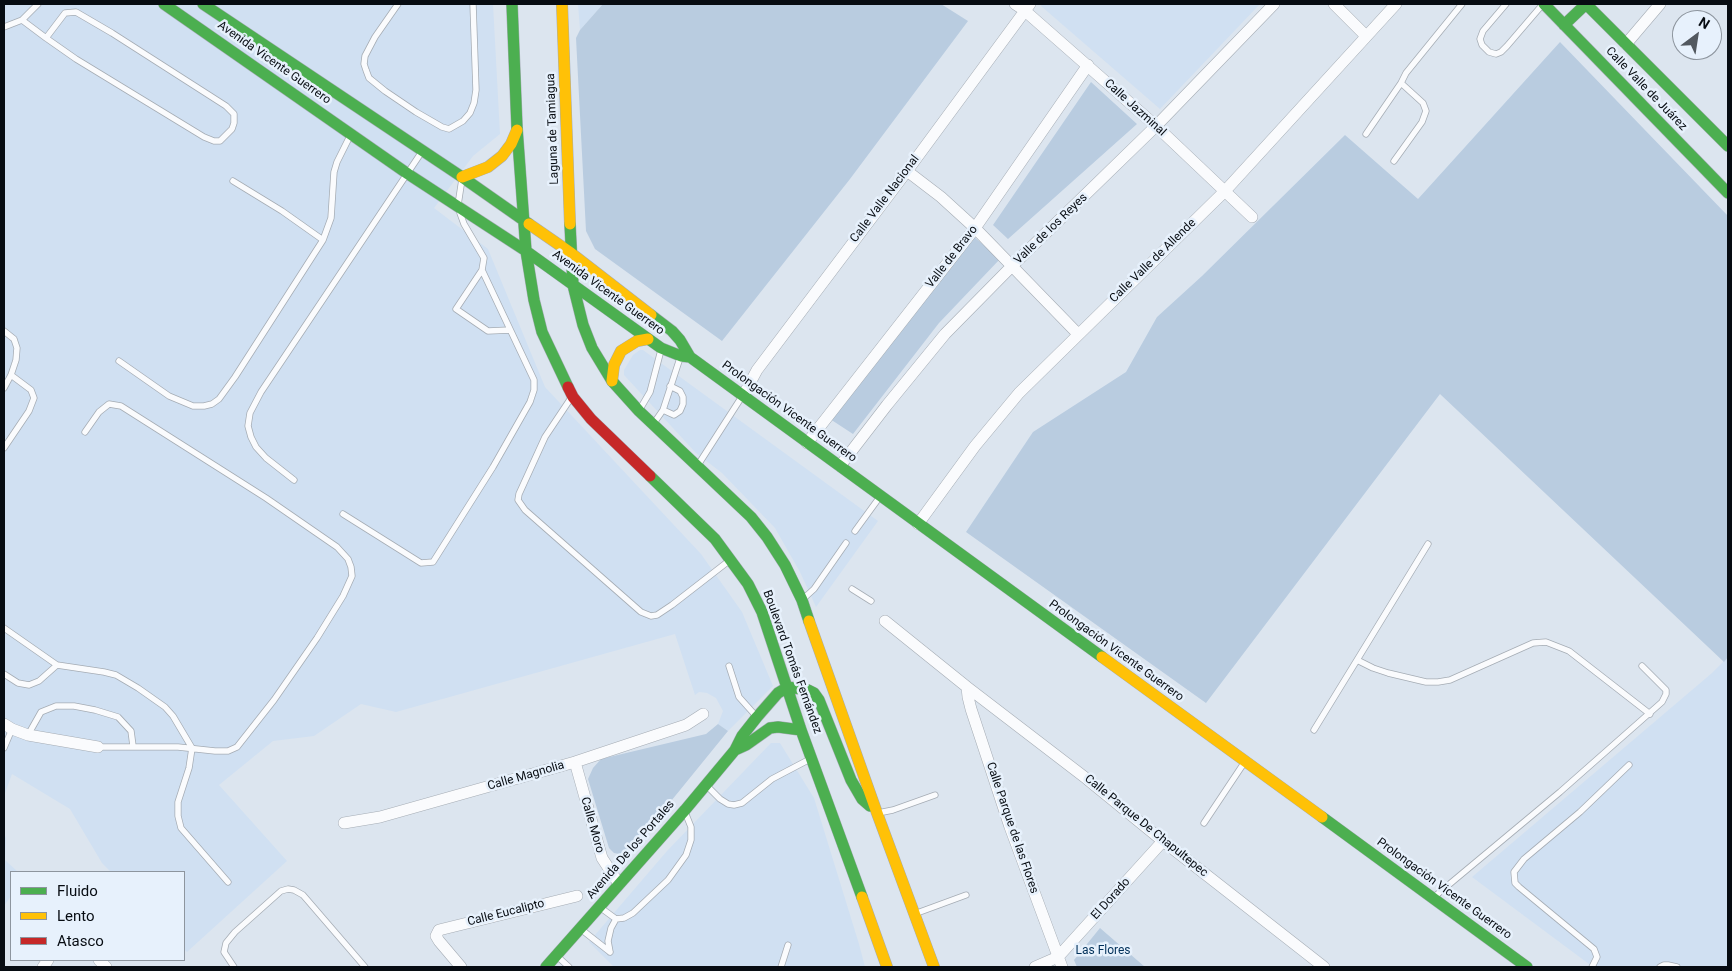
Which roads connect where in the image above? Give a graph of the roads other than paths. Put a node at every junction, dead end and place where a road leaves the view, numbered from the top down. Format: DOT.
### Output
graph roads {
  1 [pos="38,4"];
  2 [pos="164,4"];
  3 [pos="203,4"];
  4 [pos="398,4"];
  5 [pos="473,4"];
  6 [pos="512,4"];
  7 [pos="562,4"];
  8 [pos="1274,4"];
  9 [pos="1334,4"];
  10 [pos="1396,4"];
  11 [pos="1462,4"];
  12 [pos="1506,4"];
  13 [pos="1543,4"];
  14 [pos="1586,4"];
  15 [pos="1660,4"];
  16 [pos="1023,6"];
  17 [pos="22,20"];
  18 [pos="1564,25"];
  19 [pos="4,27"];
  20 [pos="1366,36"];
  21 [pos="46,38"];
  22 [pos="1626,44"];
  23 [pos="1088,65"];
  24 [pos="1401,83"];
  25 [pos="1156,126"];
  26 [pos="517,128"];
  27 [pos="351,134"];
  28 [pos="1366,134"];
  29 [pos="1728,146"];
  30 [pos="423,151"];
  31 [pos="1394,161"];
  32 [pos="907,171"];
  33 [pos="408,174"];
  34 [pos="462,177"];
  35 [pos="233,181"];
  36 [pos="1225,191"];
  37 [pos="1728,192"];
  38 [pos="458,206"];
  39 [pos="1252,217"];
  40 [pos="523,221"];
  41 [pos="975,228"];
  42 [pos="323,240"];
  43 [pos="526,250"];
  44 [pos="571,253"];
  45 [pos="1013,266"];
  46 [pos="482,270"];
  47 [pos="573,285"];
  48 [pos="510,330"];
  49 [pos="4,331"];
  50 [pos="1078,334"];
  51 [pos="648,339"];
  52 [pos="661,348"];
  53 [pos="685,356"];
  54 [pos="119,361"];
  55 [pos="11,375"];
  56 [pos="612,381"];
  57 [pos="670,386"];
  58 [pos="4,388"];
  59 [pos="742,396"];
  60 [pos="572,397"];
  61 [pos="663,410"];
  62 [pos="639,411"];
  63 [pos="654,424"];
  64 [pos="85,432"];
  65 [pos="807,443"];
  66 [pos="4,448"];
  67 [pos="698,466"];
  68 [pos="840,466"];
  69 [pos="294,480"];
  70 [pos="881,496"];
  71 [pos="343,514"];
  72 [pos="918,524"];
  73 [pos="856,531"];
  74 [pos="846,543"];
  75 [pos="1428,544"];
  76 [pos="731,559"];
  77 [pos="852,589"];
  78 [pos="802,600"];
  79 [pos="871,601"];
  80 [pos="885,621"];
  81 [pos="4,628"];
  82 [pos="1357,660"];
  83 [pos="57,665"];
  84 [pos="729,666"];
  85 [pos="1642,666"];
  86 [pos="4,674"];
  87 [pos="788,687"];
  88 [pos="967,687"];
  89 [pos="703,714"];
  90 [pos="1650,714"];
  91 [pos="758,717"];
  92 [pos="8,726"];
  93 [pos="802,730"];
  94 [pos="1314,730"];
  95 [pos="28,735"];
  96 [pos="133,746"];
  97 [pos="98,747"];
  98 [pos="4,748"];
  99 [pos="192,748"];
  100 [pos="735,750"];
  101 [pos="812,758"];
  102 [pos="1245,761"];
  103 [pos="575,762"];
  104 [pos="1629,765"];
  105 [pos="705,785"];
  106 [pos="935,795"];
  107 [pos="685,810"];
  108 [pos="877,813"];
  109 [pos="344,823"];
  110 [pos="1204,823"];
  111 [pos="1163,841"];
  112 [pos="228,882"];
  113 [pos="619,884"];
  114 [pos="966,895"];
  115 [pos="577,896"];
  116 [pos="1433,898"];
  117 [pos="600,907"];
  118 [pos="915,914"];
  119 [pos="616,919"];
  120 [pos="581,928"];
  121 [pos="788,945"];
  122 [pos="556,956"];
  123 [pos="1060,962"];
  124 [pos="234,967"];
  125 [pos="365,967"];
  126 [pos="461,967"];
  127 [pos="546,967"];
  128 [pos="570,967"];
  129 [pos="781,967"];
  130 [pos="887,967"];
  131 [pos="934,967"];
  132 [pos="1035,967"];
  133 [pos="1324,967"];
  134 [pos="1527,967"];
  135 [pos="1592,967"];
  136 [pos="1660,967"];
  137 [pos="1677,967"];
  1 -- 17 [label="lane"];
  2 -- 27 [label="main road, Avenida Vicente Guerrero"];
  3 -- 30 [label="main road, Avenida Vicente Guerrero"];
  4 -- 5 [label="lane"];
  6 -- 26 [label="main road"];
  7 -- 44 [label="main road, Laguna de Tamiagua"];
  8 -- 25 [label="street, Valle de los Reyes"];
  9 -- 20 [label="street"];
  10 -- 20 [label="street, Calle Valle de Allende"];
  11 -- 24 [label="lane"];
  12 -- 13 [label="lane"];
  13 -- 18 [label="main road, Calle Valle de Juárez"];
  14 -- 18 [label="main road"];
  14 -- 22 [label="main road, Calle Valle de Juárez"];
  15 -- 22 [label="street"];
  16 -- 23 [label="street, Calle Jazminal"];
  16 -- 32 [label="street, Calle Valle Nacional"];
  17 -- 19 [label="lane"];
  17 -- 21 [label="lane"];
  18 -- 37 [label="main road, Calle Valle de Juárez"];
  20 -- 36 [label="street, Calle Valle de Allende"];
  21 -- 21 [label="lane"];
  22 -- 29 [label="main road, Calle Valle de Juárez"];
  23 -- 25 [label="street, Calle Jazminal"];
  23 -- 41 [label="street, Valle de Bravo"];
  24 -- 28 [label="lane"];
  24 -- 31 [label="lane"];
  25 -- 36 [label="street, Calle Jazminal"];
  25 -- 45 [label="street, Valle de los Reyes"];
  26 -- 34 [label="main road"];
  26 -- 40 [label="main road"];
  27 -- 33 [label="main road, Avenida Vicente Guerrero"];
  27 -- 42 [label="lane"];
  30 -- 33 [label="lane"];
  30 -- 34 [label="main road, Avenida Vicente Guerrero"];
  32 -- 41 [label="street"];
  32 -- 59 [label="street, Calle Valle Nacional"];
  33 -- 38 [label="main road, Avenida Vicente Guerrero"];
  33 -- 69 [label="lane"];
  34 -- 38 [label="lane"];
  34 -- 40 [label="main road, Avenida Vicente Guerrero"];
  35 -- 42 [label="lane"];
  36 -- 39 [label="street, Calle Jazminal"];
  36 -- 50 [label="street, Calle Valle de Allende"];
  38 -- 43 [label="main road, Avenida Vicente Guerrero"];
  38 -- 46 [label="lane"];
  40 -- 43 [label="main road, Boulevard Tomás Fernández"];
  40 -- 44 [label="main road, Avenida Vicente Guerrero"];
  41 -- 45 [label="street"];
  41 -- 65 [label="street, Valle de Bravo"];
  42 -- 54 [label="lane"];
  43 -- 47 [label="main road, Avenida Vicente Guerrero"];
  43 -- 60 [label="main road, Boulevard Tomás Fernández"];
  44 -- 47 [label="main road"];
  44 -- 53 [label="main road, Avenida Vicente Guerrero"];
  45 -- 50 [label="street"];
  45 -- 68 [label="street, Valle de los Reyes"];
  46 -- 48 [label="lane"];
  46 -- 48 [label="lane"];
  47 -- 51 [label="main road, Avenida Vicente Guerrero"];
  47 -- 56 [label="main road"];
  48 -- 71 [label="lane"];
  49 -- 55 [label="lane"];
  50 -- 72 [label="street, Calle Valle de Allende"];
  51 -- 52 [label="main road, Avenida Vicente Guerrero"];
  51 -- 56 [label="main road"];
  52 -- 53 [label="main road, Avenida Vicente Guerrero"];
  52 -- 62 [label="lane"];
  53 -- 57 [label="lane"];
  53 -- 59 [label="main road, Prolongación Vicente Guerrero"];
  55 -- 58 [label="lane"];
  55 -- 66 [label="lane"];
  56 -- 62 [label="main road"];
  57 -- 61 [label="lane"];
  57 -- 61 [label="lane"];
  59 -- 65 [label="main road, Prolongación Vicente Guerrero"];
  59 -- 67 [label="lane"];
  60 -- 76 [label="main road, Boulevard Tomás Fernández"];
  60 -- 76 [label="lane"];
  61 -- 63 [label="lane"];
  62 -- 63 [label="main road"];
  63 -- 67 [label="main road"];
  64 -- 99 [label="lane"];
  65 -- 68 [label="main road, Prolongación Vicente Guerrero"];
  67 -- 78 [label="main road"];
  68 -- 70 [label="main road, Prolongación Vicente Guerrero"];
  70 -- 72 [label="main road, Prolongación Vicente Guerrero"];
  70 -- 73 [label="lane"];
  72 -- 102 [label="main road, Prolongación Vicente Guerrero"];
  74 -- 78 [label="lane"];
  75 -- 82 [label="lane"];
  76 -- 87 [label="main road, Boulevard Tomás Fernández"];
  77 -- 79 [label="lane"];
  78 -- 108 [label="main road"];
  80 -- 88 [label="street, Calle Parque De Chapultepec"];
  81 -- 83 [label="lane"];
  82 -- 90 [label="lane"];
  82 -- 94 [label="lane"];
  83 -- 86 [label="lane"];
  83 -- 99 [label="lane"];
  84 -- 91 [label="lane"];
  85 -- 90 [label="lane"];
  87 -- 91 [label="main road, Avenida De los Portales"];
  87 -- 93 [label="main road, Boulevard Tomás Fernández"];
  87 -- 108 [label="main road"];
  88 -- 111 [label="street, Calle Parque De Chapultepec"];
  88 -- 123 [label="street, Calle Parque de las Flores"];
  89 -- 103 [label="street, Calle Magnolia"];
  90 -- 116 [label="lane"];
  91 -- 100 [label="main road, Avenida De los Portales"];
  92 -- 95 [label="street"];
  92 -- 98 [label="lane"];
  93 -- 100 [label="main road, Avenida De los Portales"];
  93 -- 101 [label="main road, Boulevard Tomás Fernández"];
  95 -- 96 [label="lane"];
  95 -- 97 [label="street"];
  96 -- 97 [label="lane"];
  96 -- 99 [label="lane"];
  99 -- 112 [label="lane"];
  100 -- 105 [label="main road, Avenida De los Portales"];
  101 -- 105 [label="lane"];
  101 -- 130 [label="main road, Boulevard Tomás Fernández"];
  102 -- 110 [label="lane"];
  102 -- 116 [label="main road, Prolongación Vicente Guerrero"];
  103 -- 109 [label="street, Calle Magnolia"];
  103 -- 113 [label="street, Calle Moro"];
  104 -- 135 [label="lane"];
  105 -- 107 [label="main road, Avenida De los Portales"];
  106 -- 108 [label="lane"];
  107 -- 113 [label="main road, Avenida De los Portales"];
  107 -- 119 [label="lane"];
  108 -- 118 [label="main road"];
  111 -- 123 [label="street, El Dorado"];
  111 -- 133 [label="street, Calle Parque De Chapultepec"];
  113 -- 117 [label="main road, Avenida De los Portales"];
  114 -- 118 [label="lane"];
  115 -- 126 [label="street, Calle Eucalipto"];
  116 -- 134 [label="main road, Prolongación Vicente Guerrero"];
  117 -- 119 [label="lane"];
  117 -- 120 [label="main road, Avenida De los Portales"];
  118 -- 131 [label="main road"];
  119 -- 120 [label="lane"];
  120 -- 122 [label="main road, Avenida De los Portales"];
  121 -- 129 [label="lane"];
  122 -- 127 [label="main road, Avenida De los Portales"];
  122 -- 128 [label="lane"];
  123 -- 132 [label="street"];
  124 -- 125 [label="lane"];
  136 -- 137 [label="lane"];
}
